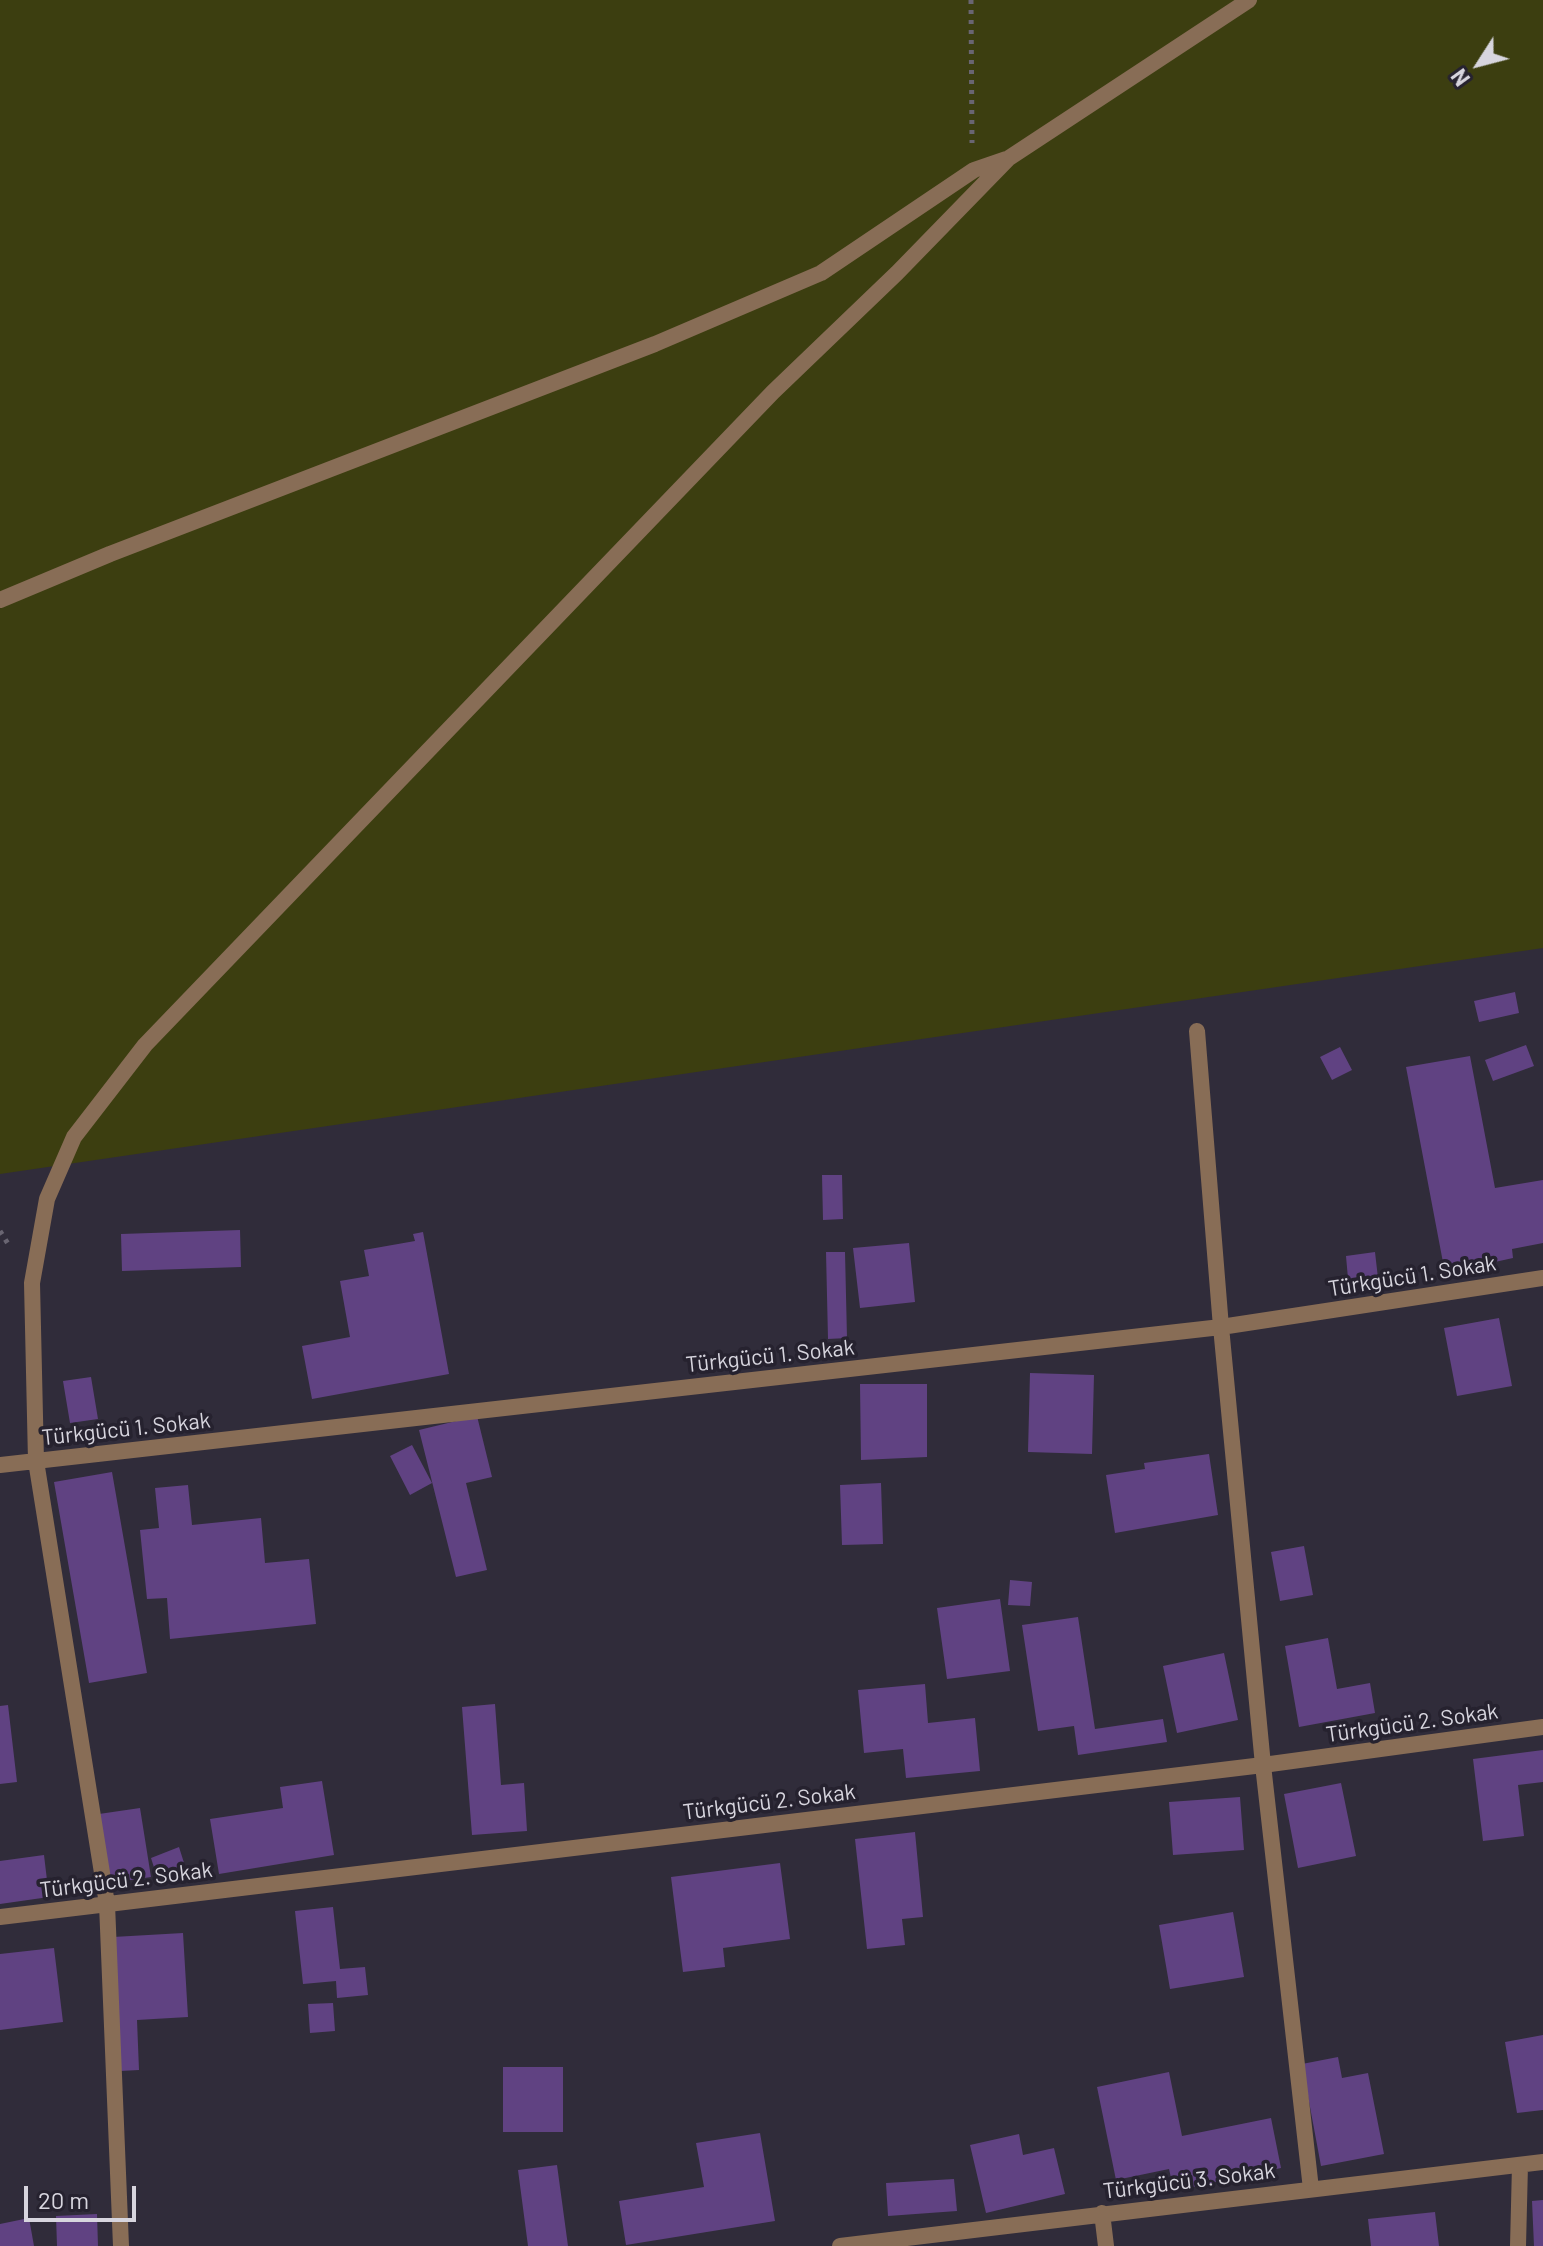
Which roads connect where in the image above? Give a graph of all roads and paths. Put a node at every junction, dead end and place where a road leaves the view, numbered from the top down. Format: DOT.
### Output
graph roads {
  1 [pos="971,0"];
  2 [pos="1249,0"];
  3 [pos="1009,158"];
  4 [pos="974,170"];
  5 [pos="0,600"];
  6 [pos="1197,1031"];
  7 [pos="1543,1278"];
  8 [pos="1221,1327"];
  9 [pos="36,1461"];
  10 [pos="0,1465"];
  11 [pos="1543,1727"];
  12 [pos="1263,1765"];
  13 [pos="107,1904"];
  14 [pos="0,1917"];
  15 [pos="1543,2162"];
  16 [pos="1520,2165"];
  17 [pos="1311,2189"];
  18 [pos="1102,2213"];
  19 [pos="121,2246"];
  20 [pos="840,2246"];
  21 [pos="1106,2246"];
  22 [pos="1518,2246"];
  1 -- 4 [label="path"];
  2 -- 3 [label="street"];
  3 -- 4 [label="street"];
  3 -- 9 [label="street"];
  4 -- 5 [label="street"];
  6 -- 8 [label="street"];
  7 -- 8 [label="street, Türkgücü 1. Sokak"];
  8 -- 9 [label="street, Türkgücü 1. Sokak"];
  8 -- 12 [label="street"];
  9 -- 10 [label="street, Türkgücü 1. Sokak"];
  9 -- 13 [label="street"];
  11 -- 12 [label="street, Türkgücü 2. Sokak"];
  12 -- 13 [label="street, Türkgücü 2. Sokak"];
  12 -- 17 [label="street"];
  13 -- 14 [label="street, Türkgücü 2. Sokak"];
  13 -- 19 [label="street"];
  15 -- 16 [label="street, Türkgücü 3. Sokak"];
  16 -- 17 [label="street, Türkgücü 3. Sokak"];
  16 -- 22 [label="street"];
  17 -- 18 [label="street, Türkgücü 3. Sokak"];
  18 -- 20 [label="street, Türkgücü 3. Sokak"];
  18 -- 21 [label="street"];
}
